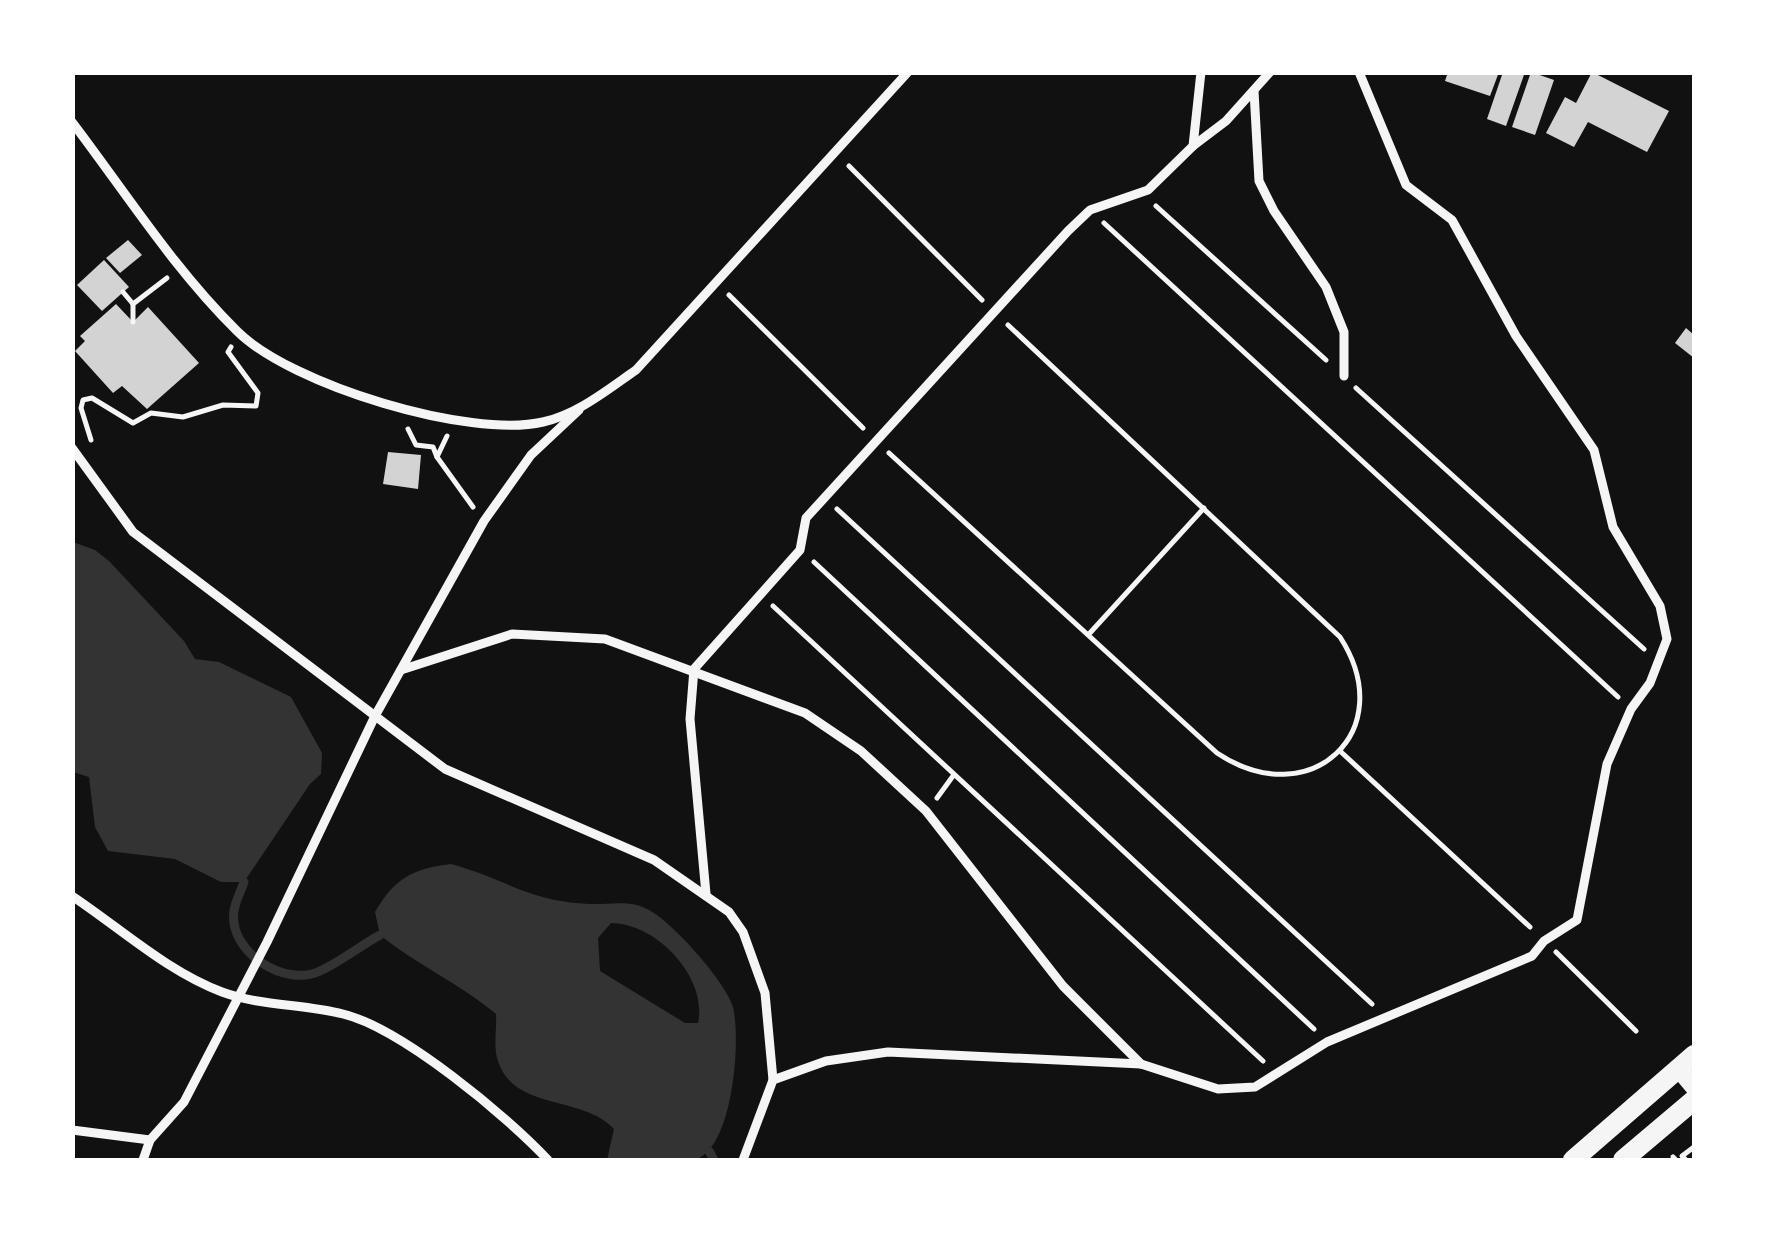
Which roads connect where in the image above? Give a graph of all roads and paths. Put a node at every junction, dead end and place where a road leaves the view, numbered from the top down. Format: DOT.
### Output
graph roads {
  1 [pos="908,72"];
  2 [pos="1201,72"];
  3 [pos="1270,72"];
  4 [pos="1359,72"];
  5 [pos="1254,91"];
  6 [pos="72,122"];
  7 [pos="1193,146"];
  8 [pos="836,153"];
  9 [pos="1148,190"];
  10 [pos="1090,210"];
  11 [pos="182,268"];
  12 [pos="716,282"];
  13 [pos="123,292"];
  14 [pos="133,304"];
  15 [pos="994,312"];
  16 [pos="132,322"];
  17 [pos="240,334"];
  18 [pos="1344,376"];
  19 [pos="585,405"];
  20 [pos="876,441"];
  21 [pos="72,448"];
  22 [pos="437,457"];
  23 [pos="94,478"];
  24 [pos="825,497"];
  25 [pos="1204,508"];
  26 [pos="484,521"];
  27 [pos="800,550"];
  28 [pos="760,594"];
  29 [pos="1089,634"];
  30 [pos="1662,656"];
  31 [pos="694,669"];
  32 [pos="401,670"];
  33 [pos="1631,709"];
  34 [pos="375,716"];
  35 [pos="1339,750"];
  36 [pos="706,894"];
  37 [pos="72,896"];
  38 [pos="1544,941"];
  39 [pos="238,996"];
  40 [pos="1385,1016"];
  41 [pos="1636,1030"];
  42 [pos="1327,1042"];
  43 [pos="1686,1062"];
  44 [pos="1141,1064"];
  45 [pos="1276,1074"];
  46 [pos="774,1080"];
  47 [pos="1694,1087"];
  48 [pos="1694,1100"];
  49 [pos="72,1130"];
  50 [pos="150,1140"];
  51 [pos="1694,1148"];
  52 [pos="142,1160"];
  53 [pos="548,1160"];
  54 [pos="742,1160"];
  55 [pos="1573,1160"];
  56 [pos="1623,1160"];
  57 [pos="1686,1160"];
  1 -- 8 [label="street"];
  2 -- 7 [label="street"];
  3 -- 5 [label="street"];
  4 -- 30 [label="street"];
  5 -- 7 [label="street"];
  5 -- 18 [label="street"];
  6 -- 11 [label="street"];
  7 -- 9 [label="street"];
  8 -- 12 [label="street"];
  8 -- 15 [label="path"];
  9 -- 10 [label="street"];
  9 -- 18 [label="path"];
  10 -- 15 [label="street"];
  10 -- 33 [label="path"];
  11 -- 14 [label="path"];
  11 -- 17 [label="street"];
  12 -- 19 [label="street"];
  12 -- 20 [label="path"];
  13 -- 14 [label="path"];
  14 -- 16 [label="path"];
  15 -- 20 [label="street"];
  15 -- 25 [label="path"];
  17 -- 19 [label="street"];
  17 -- 23 [label="path"];
  18 -- 30 [label="path"];
  19 -- 26 [label="street"];
  20 -- 24 [label="street"];
  20 -- 29 [label="path"];
  21 -- 23 [label="street"];
  22 -- 26 [label="path"];
  23 -- 34 [label="street"];
  24 -- 27 [label="street"];
  24 -- 40 [label="path"];
  25 -- 29 [label="path"];
  25 -- 35 [label="path"];
  26 -- 32 [label="street"];
  27 -- 28 [label="street"];
  27 -- 42 [label="path"];
  28 -- 31 [label="street"];
  28 -- 45 [label="path"];
  29 -- 35 [label="path"];
  30 -- 33 [label="street"];
  31 -- 32 [label="street"];
  31 -- 36 [label="street"];
  31 -- 44 [label="street"];
  32 -- 34 [label="street"];
  33 -- 38 [label="street"];
  34 -- 36 [label="street"];
  34 -- 39 [label="street"];
  35 -- 38 [label="path"];
  36 -- 46 [label="street"];
  37 -- 39 [label="street"];
  38 -- 40 [label="street"];
  38 -- 41 [label="path"];
  39 -- 50 [label="street"];
  39 -- 53 [label="street"];
  40 -- 42 [label="street"];
  42 -- 45 [label="street"];
  43 -- 47 [label="street"];
  43 -- 55 [label="main road"];
  44 -- 45 [label="street"];
  44 -- 46 [label="street"];
  46 -- 54 [label="street"];
  48 -- 56 [label="main road"];
  49 -- 50 [label="street"];
  50 -- 52 [label="street"];
  51 -- 57 [label="path"];
}
